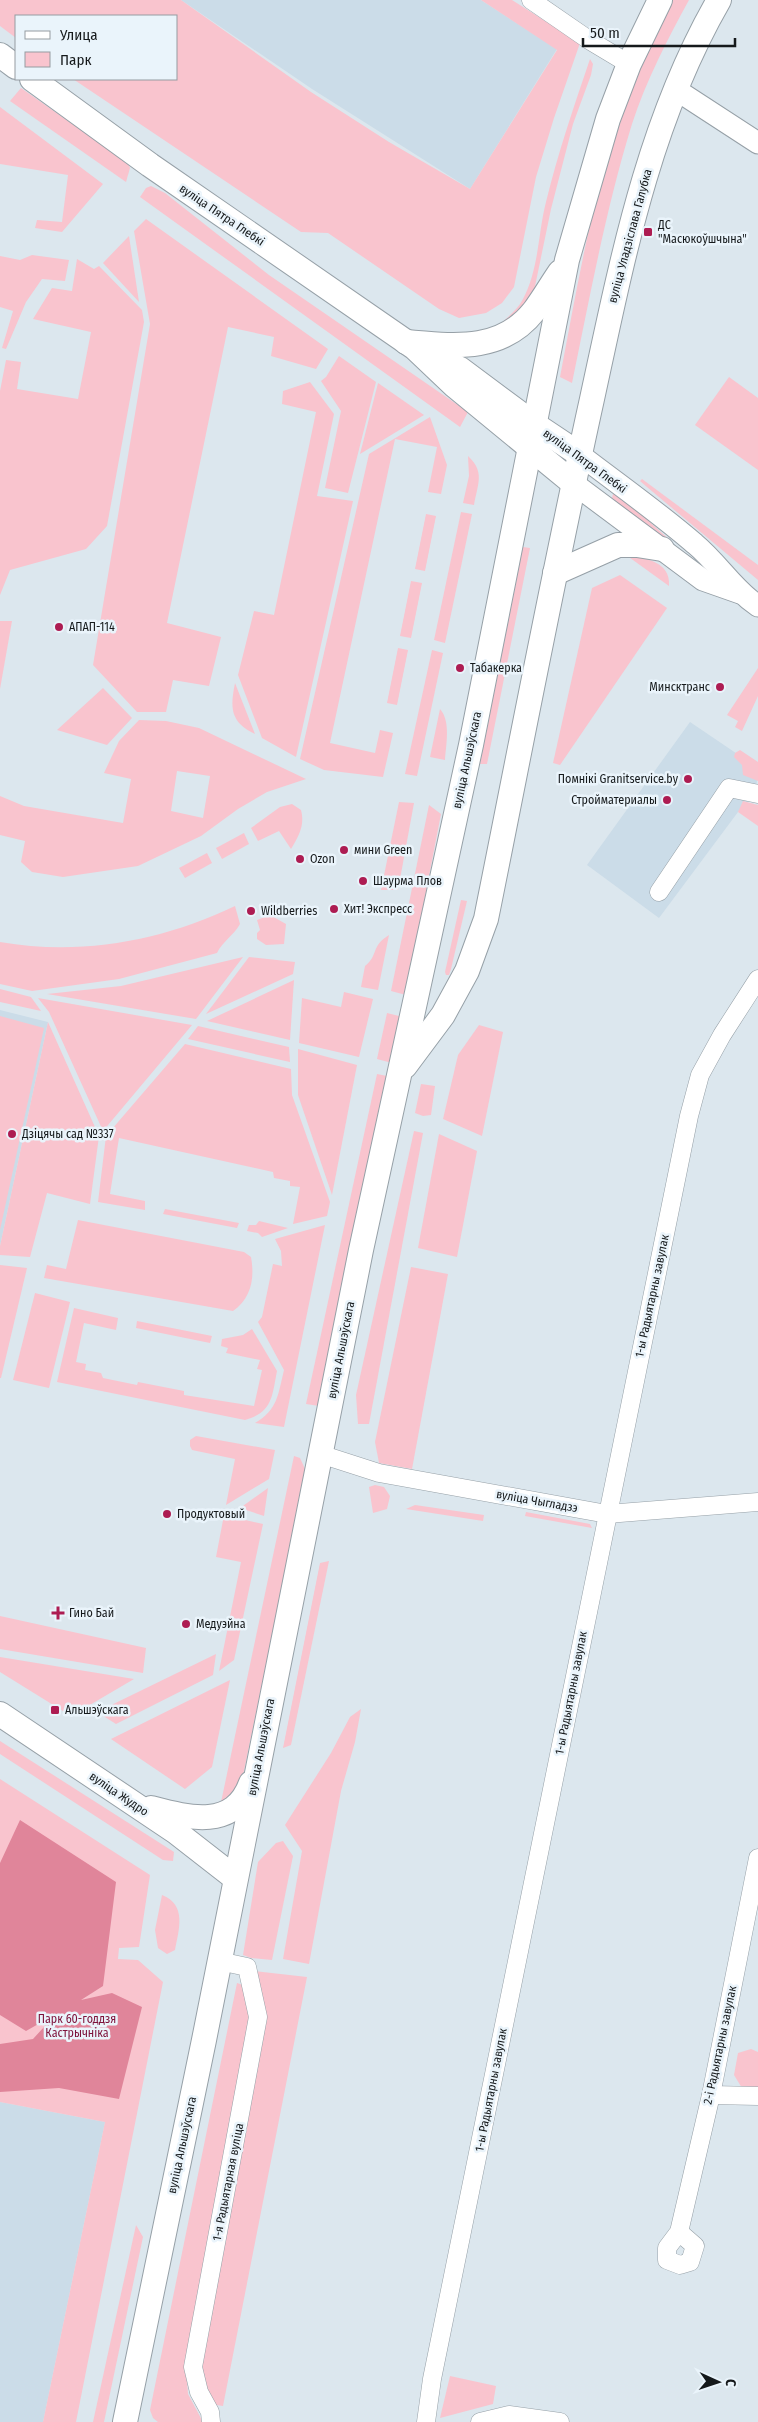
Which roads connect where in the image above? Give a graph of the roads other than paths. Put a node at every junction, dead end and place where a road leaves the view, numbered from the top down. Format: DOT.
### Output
graph roads {
  1 [pos="531,0"];
  2 [pos="660,0"];
  3 [pos="719,0"];
  4 [pos="0,55"];
  5 [pos="629,64"];
  6 [pos="15,66"];
  7 [pos="33,80"];
  8 [pos="675,89"];
  9 [pos="758,143"];
  10 [pos="568,260"];
  11 [pos="410,345"];
  12 [pos="532,436"];
  13 [pos="579,454"];
  14 [pos="573,483"];
  15 [pos="662,549"];
  16 [pos="556,573"];
  17 [pos="740,593"];
  18 [pos="758,606"];
  19 [pos="758,794"];
  20 [pos="659,892"];
  21 [pos="758,979"];
  22 [pos="399,1073"];
  23 [pos="320,1454"];
  24 [pos="758,1502"];
  25 [pos="607,1514"];
  26 [pos="0,1714"];
  27 [pos="257,1766"];
  28 [pos="132,1804"];
  29 [pos="758,1858"];
  30 [pos="235,1878"];
  31 [pos="219,1961"];
  32 [pos="711,2095"];
  33 [pos="758,2096"];
  34 [pos="679,2232"];
  35 [pos="125,2422"];
  36 [pos="212,2422"];
  37 [pos="426,2422"];
  38 [pos="480,2422"];
  39 [pos="560,2422"];
  1 -- 5 [label="street"];
  2 -- 5 [label="main road"];
  3 -- 8 [label="main road, вуліца Уладзіслава Галубка"];
  4 -- 6 [label="main road"];
  5 -- 10 [label="main road"];
  7 -- 11 [label="main road, вуліца Пятра Глебкі"];
  8 -- 9 [label="street"];
  8 -- 13 [label="main road, вуліца Уладзіслава Галубка"];
  10 -- 11 [label="main road"];
  10 -- 12 [label="main road"];
  11 -- 12 [label="main road, вуліца Пятра Глебкі"];
  12 -- 13 [label="main road, вуліца Пятра Глебкі"];
  12 -- 14 [label="main road, вуліца Пятра Глебкі"];
  12 -- 22 [label="main road, вуліца Альшэўскага"];
  13 -- 14 [label="main road, вуліца Уладзіслава Галубка"];
  13 -- 17 [label="street, вуліца Пятра Глебкі"];
  14 -- 15 [label="street, вуліца Пятра Глебкі"];
  14 -- 16 [label="main road, вуліца Альшэўскага"];
  15 -- 16 [label="main road"];
  15 -- 17 [label="street, вуліца Пятра Глебкі"];
  16 -- 22 [label="main road, вуліца Альшэўскага"];
  17 -- 18 [label="street, вуліца Пятра Глебкі"];
  19 -- 20 [label="street"];
  21 -- 25 [label="street, 1-ы Радыятарны завулак"];
  22 -- 23 [label="main road, вуліца Альшэўскага"];
  23 -- 25 [label="street, вуліца Чыгладзэ"];
  23 -- 27 [label="main road, вуліца Альшэўскага"];
  24 -- 25 [label="street, вуліца Чыгладзэ"];
  25 -- 37 [label="street, 1-ы Радыятарны завулак"];
  26 -- 28 [label="main road, вуліца Жудро"];
  27 -- 28 [label="main road"];
  27 -- 30 [label="main road, вуліца Альшэўскага"];
  28 -- 30 [label="main road, вуліца Жудро"];
  29 -- 32 [label="street, 2-і Радыятарны завулак"];
  30 -- 31 [label="main road, вуліца Альшэўскага"];
  31 -- 35 [label="main road, вуліца Альшэўскага"];
  31 -- 36 [label="street, 1-я Радыятарная вуліца"];
  32 -- 33 [label="street"];
  32 -- 34 [label="street, 2-і Радыятарны завулак"];
  38 -- 39 [label="street"];
}
